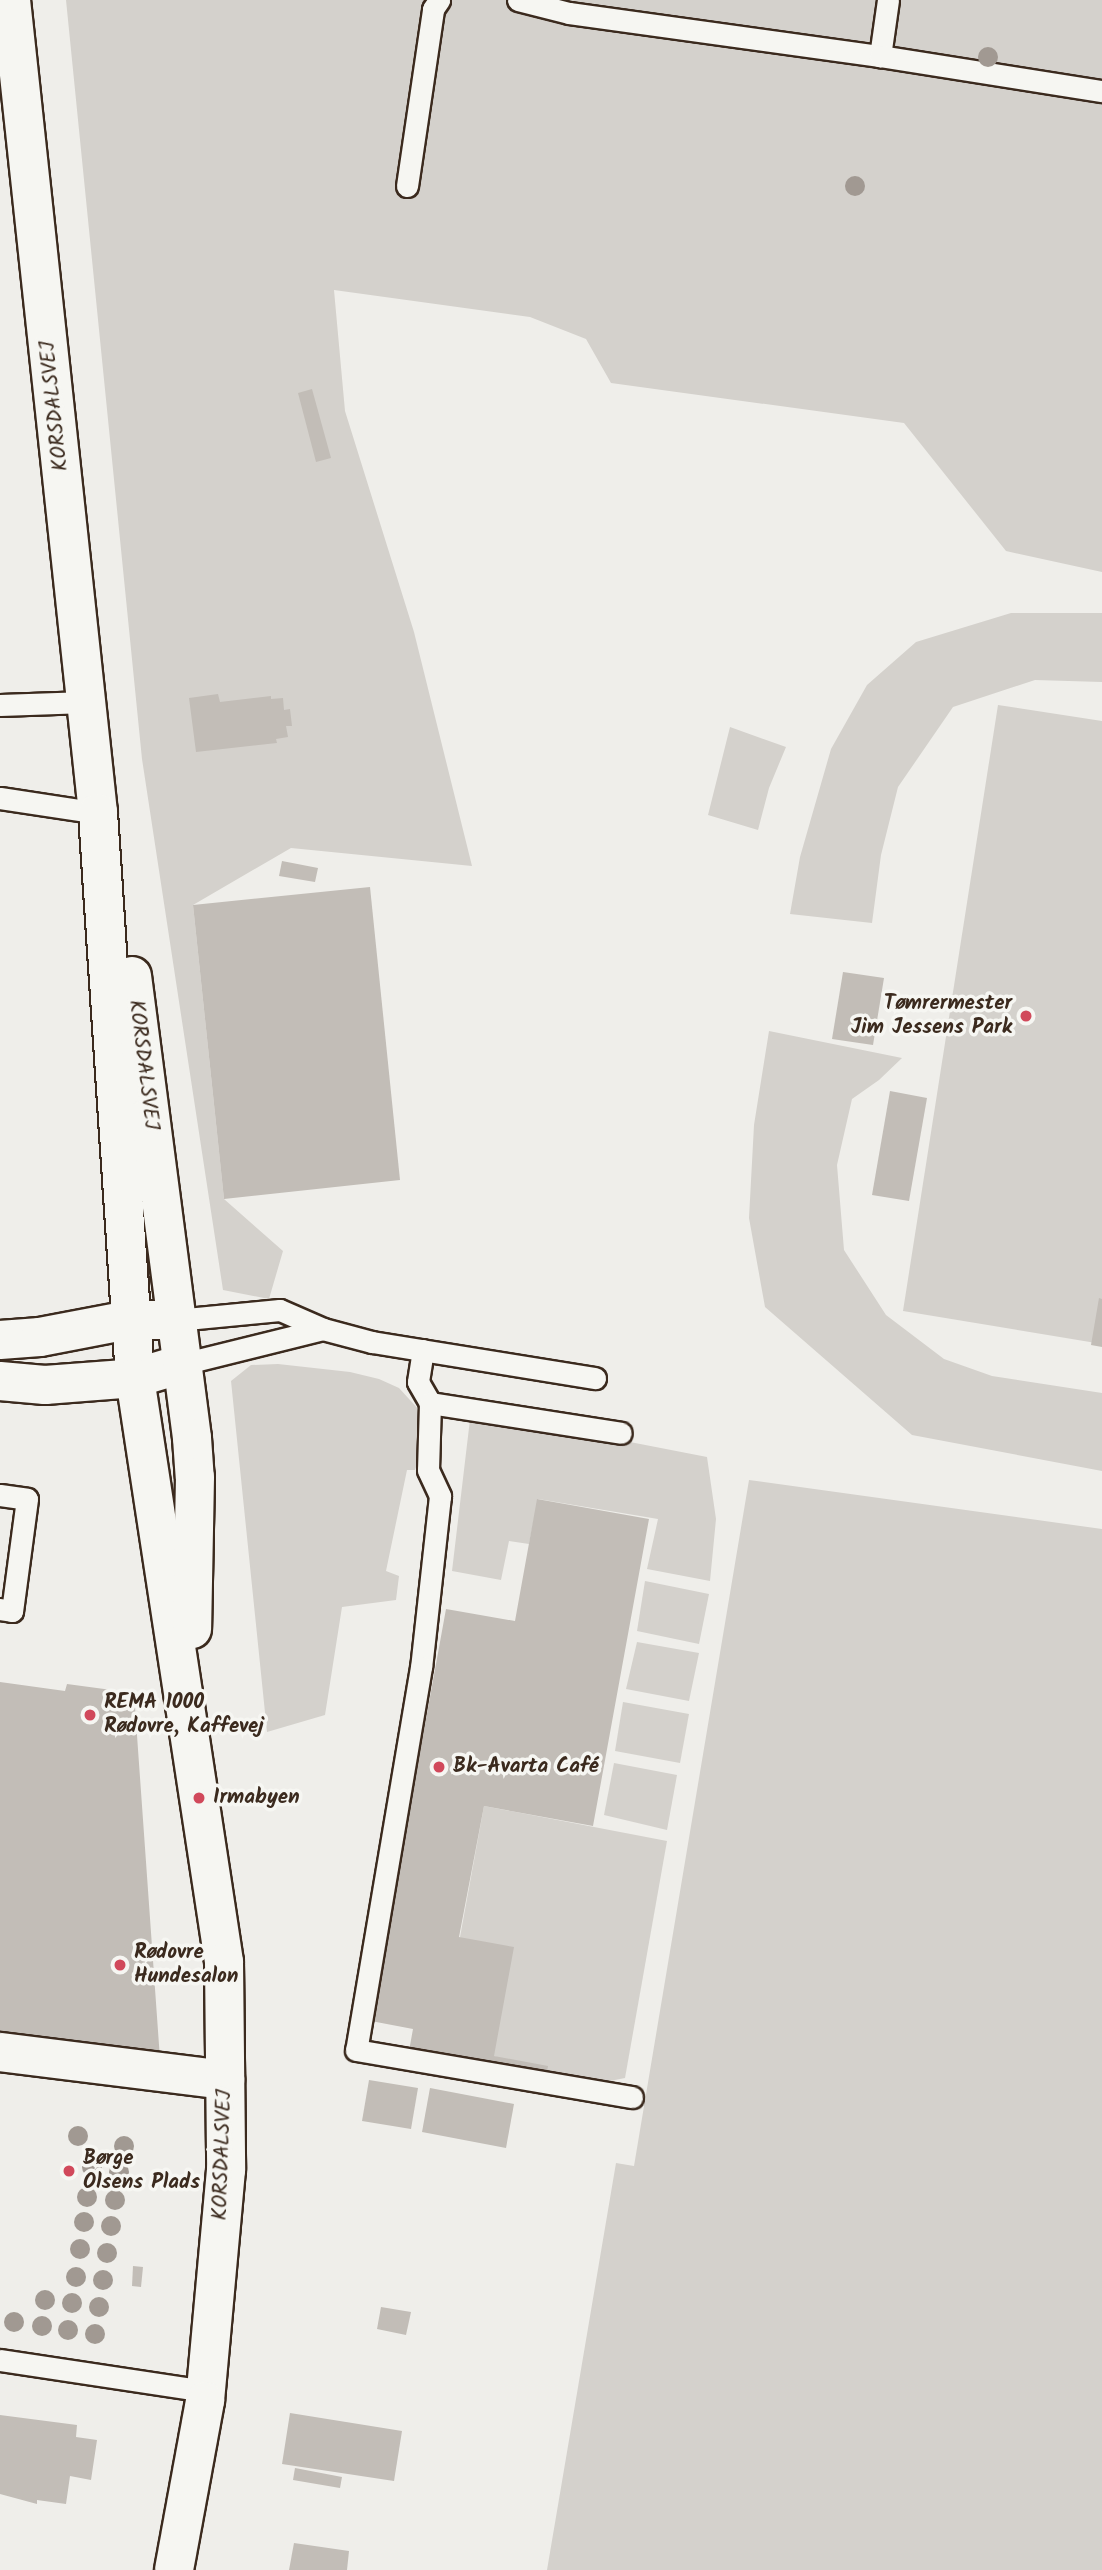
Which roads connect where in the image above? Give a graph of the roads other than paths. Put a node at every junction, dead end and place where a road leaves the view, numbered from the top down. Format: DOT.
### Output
graph roads {
  1 [pos="11,0"];
  2 [pos="439,0"];
  3 [pos="518,0"];
  4 [pos="888,0"];
  5 [pos="880,56"];
  6 [pos="1102,91"];
  7 [pos="407,186"];
  8 [pos="86,702"];
  9 [pos="0,705"];
  10 [pos="0,798"];
  11 [pos="99,813"];
  12 [pos="129,1320"];
  13 [pos="176,1320"];
  14 [pos="323,1329"];
  15 [pos="0,1340"];
  16 [pos="423,1350"];
  17 [pos="182,1364"];
  18 [pos="135,1378"];
  19 [pos="595,1378"];
  20 [pos="0,1381"];
  21 [pos="430,1403"];
  22 [pos="621,1433"];
  23 [pos="0,1495"];
  24 [pos="0,1609"];
  25 [pos="191,1739"];
  26 [pos="0,2052"];
  27 [pos="225,2080"];
  28 [pos="632,2096"];
  29 [pos="0,2360"];
  30 [pos="206,2391"];
  31 [pos="174,2570"];
  1 -- 8 [label="street, KORSDALSVEJ"];
  2 -- 7 [label="lane"];
  3 -- 5 [label="lane"];
  4 -- 5 [label="lane"];
  5 -- 6 [label="lane"];
  8 -- 9 [label="lane"];
  8 -- 11 [label="street, KORSDALSVEJ"];
  10 -- 11 [label="lane"];
  11 -- 12 [label="street, KORSDALSVEJ"];
  11 -- 13 [label="street, KORSDALSVEJ"];
  12 -- 13 [label="street"];
  12 -- 15 [label="street"];
  12 -- 18 [label="street, KORSDALSVEJ"];
  13 -- 14 [label="lane"];
  13 -- 17 [label="street, KORSDALSVEJ"];
  14 -- 16 [label="lane"];
  14 -- 17 [label="lane"];
  16 -- 19 [label="lane"];
  16 -- 21 [label="lane"];
  17 -- 18 [label="street"];
  17 -- 25 [label="street, KORSDALSVEJ"];
  18 -- 20 [label="street"];
  18 -- 25 [label="street, KORSDALSVEJ"];
  21 -- 22 [label="lane"];
  21 -- 28 [label="lane"];
  23 -- 24 [label="lane"];
  25 -- 27 [label="street, KORSDALSVEJ"];
  26 -- 27 [label="street"];
  27 -- 30 [label="street, KORSDALSVEJ"];
  29 -- 30 [label="lane"];
  30 -- 31 [label="street, KORSDALSVEJ"];
}
